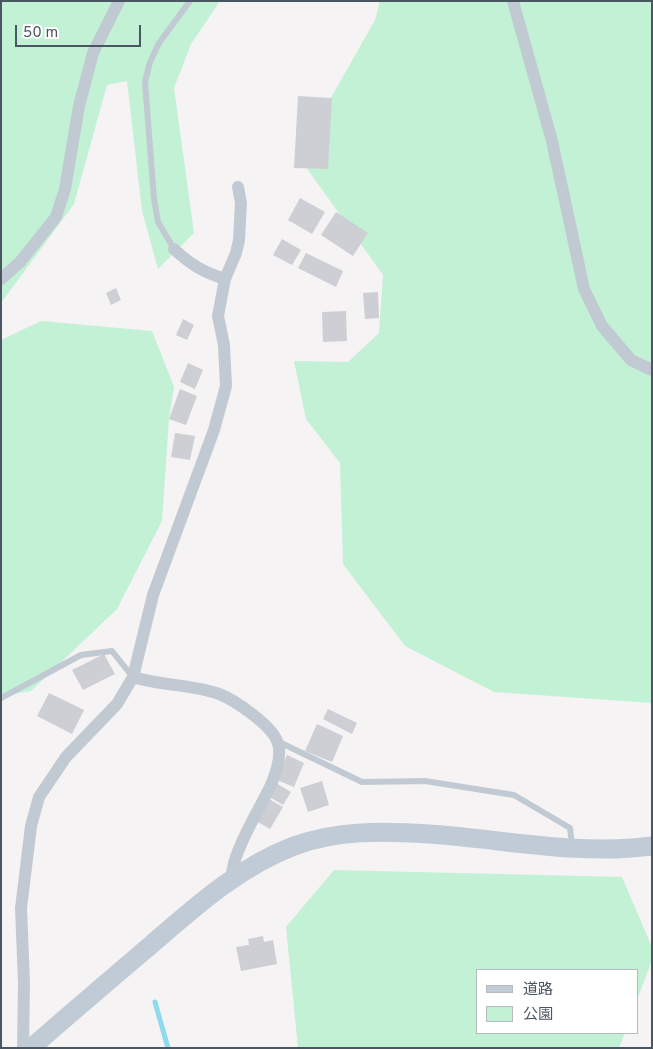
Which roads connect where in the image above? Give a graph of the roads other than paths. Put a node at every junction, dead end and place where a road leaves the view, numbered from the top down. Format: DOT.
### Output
graph roads {
  1 [pos="119,1"];
  2 [pos="190,1"];
  3 [pos="513,1"];
  4 [pos="238,187"];
  5 [pos="174,249"];
  6 [pos="1,279"];
  7 [pos="225,279"];
  8 [pos="652,370"];
  9 [pos="133,677"];
  10 [pos="1,698"];
  11 [pos="278,741"];
  12 [pos="652,846"];
  13 [pos="573,849"];
  14 [pos="231,879"];
  15 [pos="23,1048"];
  16 [pos="31,1048"];
  1 -- 6 [label="street"];
  2 -- 5 [label="lane"];
  3 -- 8 [label="street"];
  4 -- 7 [label="street"];
  5 -- 7 [label="street"];
  7 -- 9 [label="street"];
  9 -- 10 [label="lane"];
  9 -- 11 [label="street"];
  9 -- 15 [label="street"];
  11 -- 13 [label="lane"];
  11 -- 14 [label="street"];
  12 -- 13 [label="street"];
  13 -- 14 [label="street"];
  14 -- 16 [label="street"];
}
